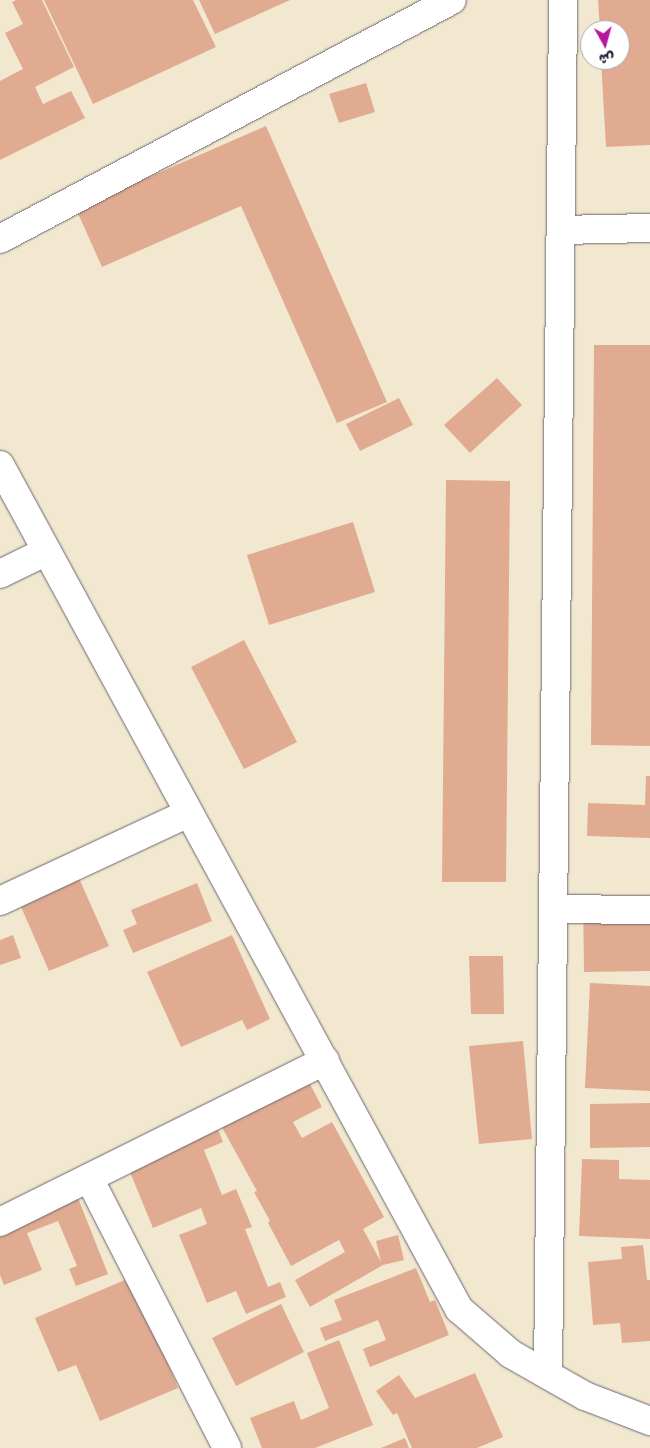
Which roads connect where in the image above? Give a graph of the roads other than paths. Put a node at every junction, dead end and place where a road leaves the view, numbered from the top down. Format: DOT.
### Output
graph roads {
  1 [pos="452,0"];
  2 [pos="563,0"];
  3 [pos="650,228"];
  4 [pos="561,230"];
  5 [pos="0,239"];
  6 [pos="0,465"];
  7 [pos="47,551"];
  8 [pos="0,574"];
  9 [pos="189,813"];
  10 [pos="0,901"];
  11 [pos="553,910"];
  12 [pos="650,910"];
  13 [pos="325,1061"];
  14 [pos="90,1178"];
  15 [pos="0,1222"];
  16 [pos="548,1375"];
  17 [pos="650,1421"];
  18 [pos="228,1448"];
  1 -- 5 [label="street"];
  2 -- 4 [label="street"];
  3 -- 4 [label="street"];
  4 -- 11 [label="street"];
  6 -- 7 [label="street"];
  7 -- 8 [label="street"];
  7 -- 9 [label="street"];
  9 -- 10 [label="street"];
  9 -- 13 [label="street"];
  11 -- 12 [label="street"];
  11 -- 16 [label="street"];
  13 -- 14 [label="street"];
  13 -- 16 [label="street"];
  14 -- 15 [label="street"];
  14 -- 18 [label="street"];
  16 -- 17 [label="street"];
}
